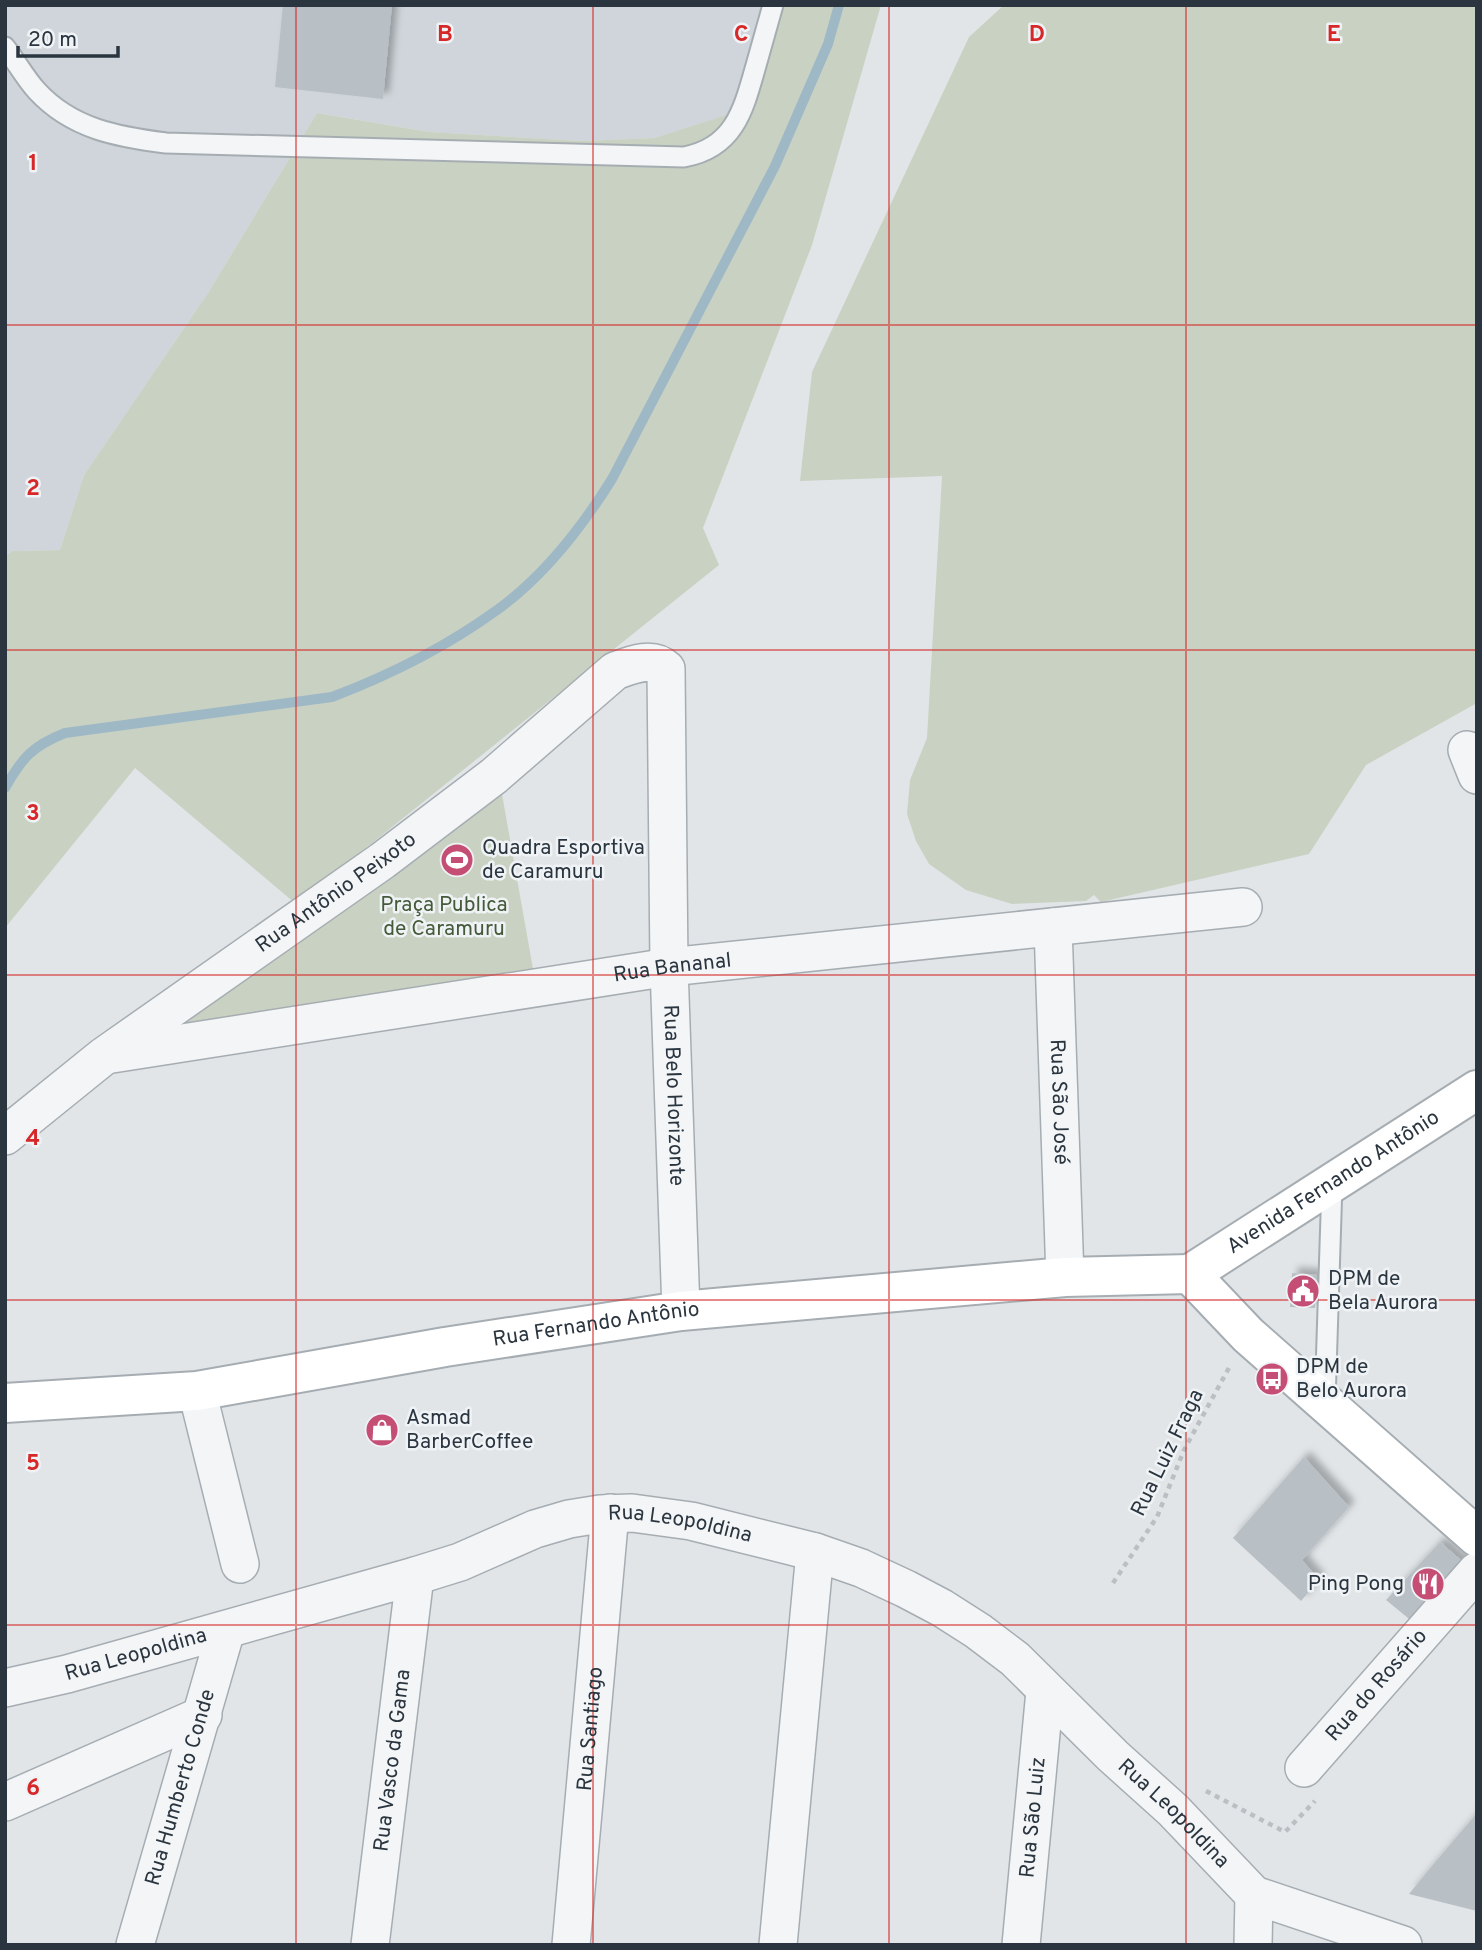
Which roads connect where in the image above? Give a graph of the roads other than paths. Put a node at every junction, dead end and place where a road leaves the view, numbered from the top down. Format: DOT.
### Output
graph roads {
  1 [pos="773,5"];
  2 [pos="5,47"];
  3 [pos="666,669"];
  4 [pos="1242,908"];
  5 [pos="1053,927"];
  6 [pos="669,967"];
  7 [pos="104,1056"];
  8 [pos="1477,1090"];
  9 [pos="5,1136"];
  10 [pos="1332,1184"];
  11 [pos="1190,1274"];
  12 [pos="1065,1277"];
  13 [pos="681,1311"];
  14 [pos="198,1391"];
  15 [pos="1325,1402"];
  16 [pos="5,1403"];
  17 [pos="610,1513"];
  18 [pos="1477,1537"];
  19 [pos="815,1552"];
  20 [pos="240,1564"];
  21 [pos="1477,1571"];
  22 [pos="415,1576"];
  23 [pos="226,1630"];
  24 [pos="5,1688"];
  25 [pos="1045,1691"];
  26 [pos="203,1715"];
  27 [pos="1311,1783"];
  28 [pos="5,1802"];
  29 [pos="1254,1895"];
  30 [pos="135,1943"];
  31 [pos="370,1945"];
  32 [pos="570,1945"];
  33 [pos="778,1945"];
  34 [pos="1021,1945"];
  35 [pos="1253,1945"];
  36 [pos="1402,1945"];
  1 -- 2 [label="lane"];
  3 -- 6 [label="street, Rua Belo Horizonte"];
  3 -- 7 [label="street, Rua Antônio Peixoto"];
  4 -- 5 [label="street, Rua Bananal"];
  5 -- 6 [label="street, Rua Bananal"];
  5 -- 12 [label="street, Rua São José"];
  6 -- 7 [label="street, Rua Bananal"];
  6 -- 13 [label="street, Rua Belo Horizonte"];
  7 -- 9 [label="street, Rua Antônio Peixoto"];
  8 -- 10 [label="street, Avenida Fernando Antônio"];
  10 -- 11 [label="street, Avenida Fernando Antônio"];
  10 -- 15 [label="lane"];
  11 -- 12 [label="street, Rua Fernando Antônio"];
  11 -- 15 [label="street"];
  12 -- 13 [label="street, Rua Fernando Antônio"];
  13 -- 14 [label="street, Rua Fernando Antônio"];
  14 -- 16 [label="street, Rua Fernando Antônio"];
  14 -- 20 [label="street"];
  15 -- 18 [label="street"];
  17 -- 19 [label="street, Rua Leopoldina"];
  17 -- 22 [label="street, Rua Leopoldina"];
  17 -- 32 [label="street, Rua Santiago"];
  19 -- 25 [label="street, Rua Leopoldina"];
  19 -- 33 [label="street"];
  21 -- 27 [label="street, Rua do Rosário"];
  22 -- 23 [label="street, Rua Leopoldina"];
  22 -- 31 [label="street, Rua Vasco da Gama"];
  23 -- 24 [label="street, Rua Leopoldina"];
  23 -- 26 [label="street, Rua Humberto Conde"];
  25 -- 29 [label="street, Rua Leopoldina"];
  25 -- 34 [label="street, Rua São Luiz"];
  26 -- 28 [label="street"];
  26 -- 30 [label="street, Rua Humberto Conde"];
  29 -- 35 [label="street"];
  29 -- 36 [label="street"];
}
